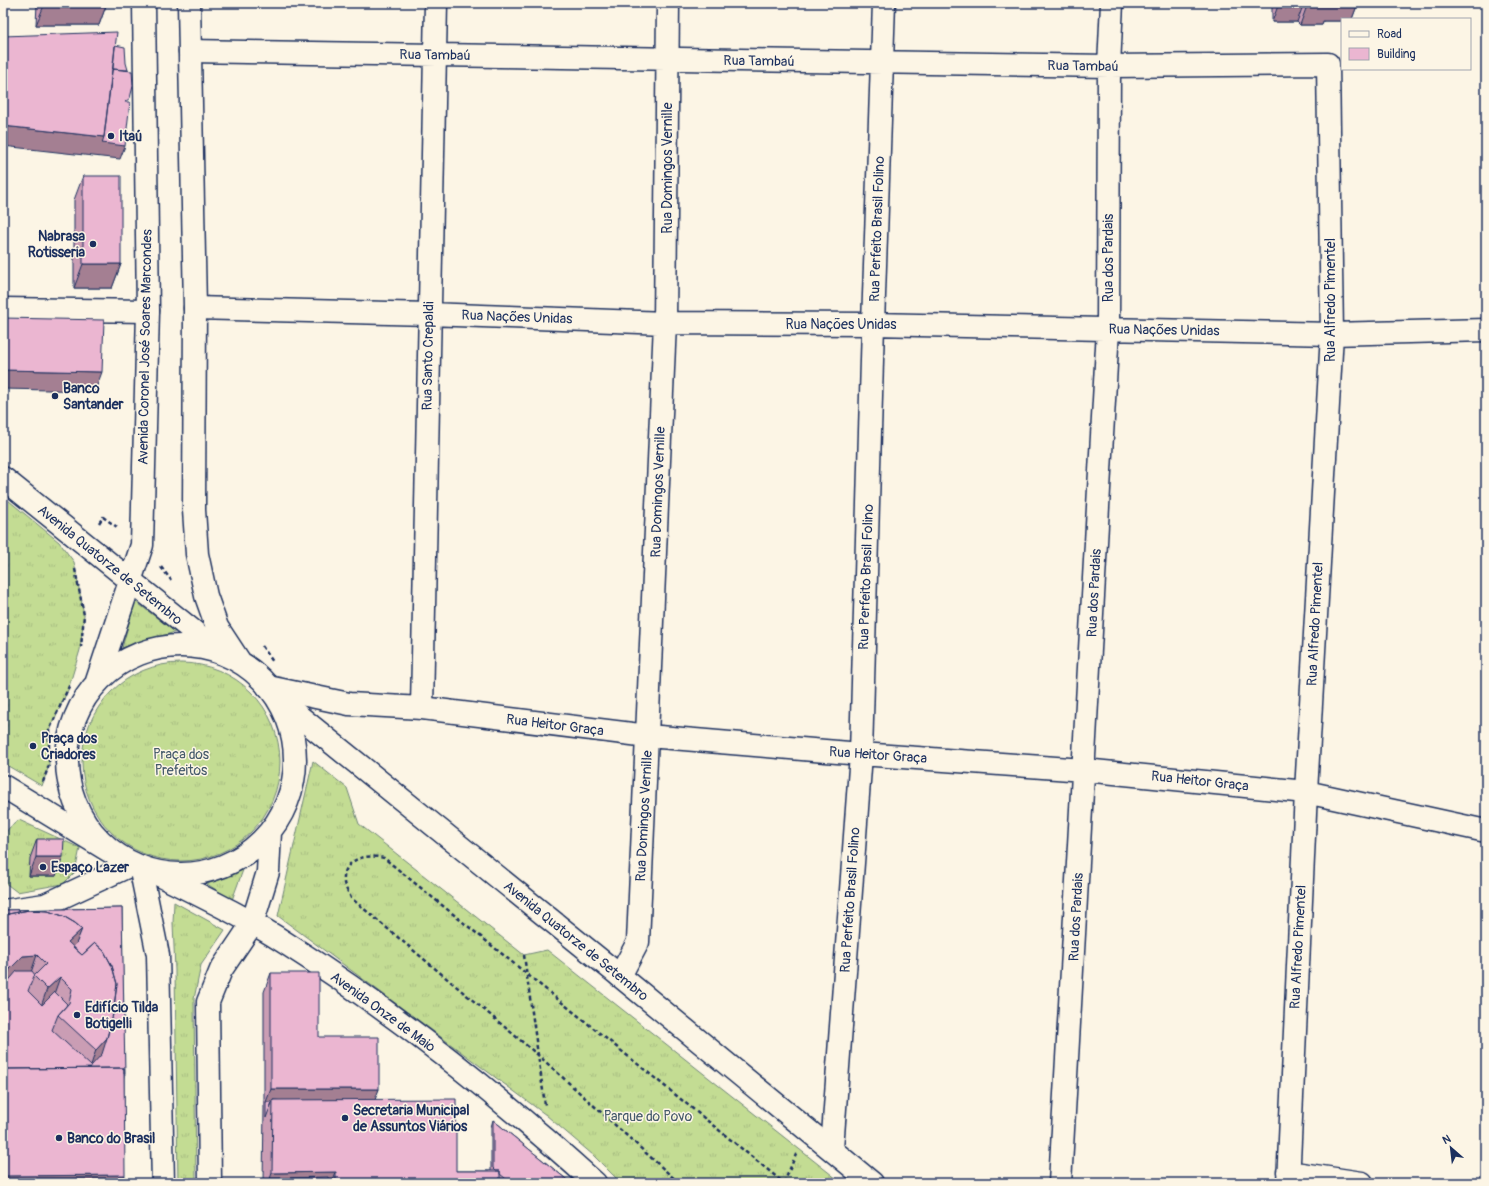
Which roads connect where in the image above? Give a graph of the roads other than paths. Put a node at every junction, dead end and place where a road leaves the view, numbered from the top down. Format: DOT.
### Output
graph roads {
  1 [pos="144,3"];
  2 [pos="189,3"];
  3 [pos="436,3"];
  4 [pos="668,3"];
  5 [pos="884,3"];
  6 [pos="1112,3"];
  7 [pos="190,51"];
  8 [pos="435,54"];
  9 [pos="668,60"];
  10 [pos="883,63"];
  11 [pos="1328,64"];
  12 [pos="1109,66"];
  13 [pos="195,308"];
  14 [pos="3,309"];
  15 [pos="148,311"];
  16 [pos="429,314"];
  17 [pos="665,323"];
  18 [pos="873,324"];
  19 [pos="1108,329"];
  20 [pos="1486,330"];
  21 [pos="1332,334"];
  22 [pos="3,478"];
  23 [pos="130,581"];
  24 [pos="218,651"];
  25 [pos="241,663"];
  26 [pos="96,684"];
  27 [pos="273,693"];
  28 [pos="422,708"];
  29 [pos="648,736"];
  30 [pos="861,754"];
  31 [pos="1084,770"];
  32 [pos="3,786"];
  33 [pos="1306,792"];
  34 [pos="1486,831"];
  35 [pos="270,832"];
  36 [pos="136,864"];
  37 [pos="3,911"];
  38 [pos="252,924"];
  39 [pos="620,976"];
  40 [pos="832,1149"];
  41 [pos="1288,1178"];
  42 [pos="163,1183"];
  43 [pos="210,1183"];
  44 [pos="595,1183"];
  45 [pos="872,1183"];
  46 [pos="1060,1183"];
  47 [pos="1362,1183"];
  1 -- 15 [label="street, Avenida Coronel José Soares Marcondes"];
  2 -- 7 [label="street"];
  3 -- 8 [label="street, Rua Santo Crepaldi"];
  4 -- 9 [label="street, Rua Domingos Vernille"];
  5 -- 10 [label="street, Rua Perfeito Brasil Folino"];
  6 -- 12 [label="street, Rua dos Pardais"];
  7 -- 8 [label="street, Rua Tambaú"];
  7 -- 13 [label="street"];
  8 -- 9 [label="street, Rua Tambaú"];
  8 -- 16 [label="street, Rua Santo Crepaldi"];
  9 -- 10 [label="street, Rua Tambaú"];
  9 -- 17 [label="street, Rua Domingos Vernille"];
  10 -- 12 [label="street, Rua Tambaú"];
  10 -- 18 [label="street, Rua Perfeito Brasil Folino"];
  11 -- 12 [label="street, Rua Tambaú"];
  11 -- 21 [label="street, Rua Alfredo Pimentel"];
  12 -- 19 [label="street, Rua dos Pardais"];
  13 -- 16 [label="street, Rua Nações Unidas"];
  13 -- 25 [label="street"];
  14 -- 15 [label="street"];
  15 -- 23 [label="street, Avenida Coronel José Soares Marcondes"];
  16 -- 17 [label="street, Rua Nações Unidas"];
  16 -- 28 [label="street, Rua Santo Crepaldi"];
  17 -- 18 [label="street, Rua Nações Unidas"];
  17 -- 29 [label="street, Rua Domingos Vernille"];
  18 -- 19 [label="street, Rua Nações Unidas"];
  18 -- 30 [label="street, Rua Perfeito Brasil Folino"];
  19 -- 21 [label="street, Rua Nações Unidas"];
  19 -- 31 [label="street, Rua dos Pardais"];
  20 -- 21 [label="street, Rua Nações Unidas"];
  21 -- 33 [label="street, Rua Alfredo Pimentel"];
  22 -- 23 [label="street, Avenida Quatorze de Setembro"];
  23 -- 24 [label="street, Avenida Quatorze de Setembro"];
  23 -- 26 [label="street, Avenida Coronel José Soares Marcondes"];
  24 -- 25 [label="street"];
  24 -- 26 [label="street"];
  25 -- 27 [label="street"];
  26 -- 36 [label="street"];
  27 -- 28 [label="street, Rua Heitor Graça"];
  27 -- 35 [label="street"];
  27 -- 39 [label="street, Avenida Quatorze de Setembro"];
  28 -- 29 [label="street, Rua Heitor Graça"];
  29 -- 30 [label="street, Rua Heitor Graça"];
  29 -- 39 [label="street, Rua Domingos Vernille"];
  30 -- 31 [label="street, Rua Heitor Graça"];
  30 -- 40 [label="street, Rua Perfeito Brasil Folino"];
  31 -- 33 [label="street, Rua Heitor Graça"];
  31 -- 46 [label="street, Rua dos Pardais"];
  32 -- 36 [label="street, Avenida Onze de Maio"];
  33 -- 34 [label="street, Rua Heitor Graça"];
  33 -- 41 [label="street, Rua Alfredo Pimentel"];
  35 -- 36 [label="street"];
  35 -- 38 [label="street"];
  36 -- 37 [label="street"];
  36 -- 38 [label="street, Avenida Onze de Maio"];
  36 -- 42 [label="street"];
  38 -- 43 [label="street"];
  38 -- 44 [label="street, Avenida Onze de Maio"];
  39 -- 40 [label="street, Avenida Quatorze de Setembro"];
  40 -- 45 [label="street, Avenida Quatorze de Setembro"];
  41 -- 47 [label="street"];
}
